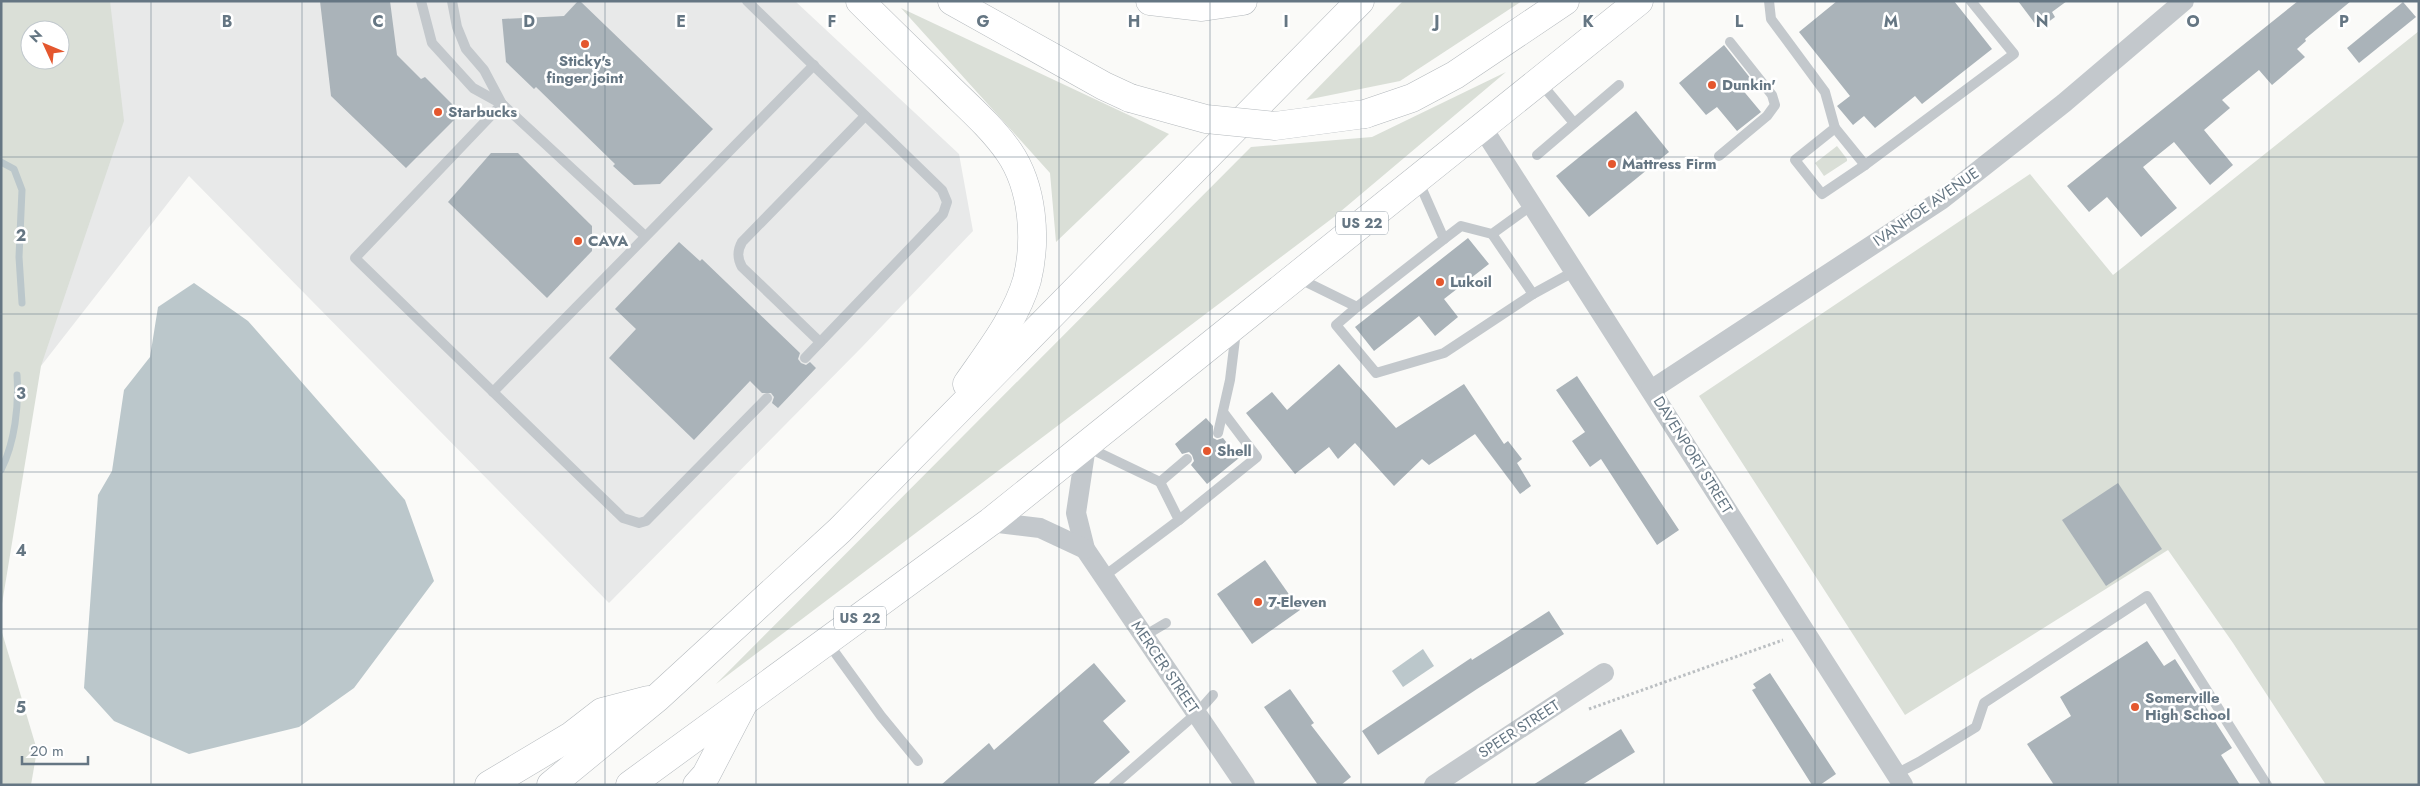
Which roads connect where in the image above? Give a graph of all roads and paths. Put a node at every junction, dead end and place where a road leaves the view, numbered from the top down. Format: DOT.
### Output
graph roads {
  1 [pos="421,1"];
  2 [pos="452,1"];
  3 [pos="747,1"];
  4 [pos="860,1"];
  5 [pos="952,1"];
  6 [pos="1150,1"];
  7 [pos="1243,1"];
  8 [pos="1360,1"];
  9 [pos="1565,1"];
  10 [pos="1639,1"];
  11 [pos="1769,1"];
  12 [pos="1971,1"];
  13 [pos="2184,1"];
  14 [pos="1730,42"];
  15 [pos="814,65"];
  16 [pos="1538,80"];
  17 [pos="1619,85"];
  18 [pos="502,104"];
  19 [pos="865,116"];
  20 [pos="1574,123"];
  21 [pos="1482,127"];
  22 [pos="1835,128"];
  23 [pos="1537,155"];
  24 [pos="1719,156"];
  25 [pos="1865,165"];
  26 [pos="1417,179"];
  27 [pos="1532,204"];
  28 [pos="1492,234"];
  29 [pos="646,236"];
  30 [pos="1444,239"];
  31 [pos="1575,271"];
  32 [pos="1295,277"];
  33 [pos="1533,294"];
  34 [pos="1357,307"];
  35 [pos="1236,323"];
  36 [pos="820,342"];
  37 [pos="805,358"];
  38 [pos="1651,390"];
  39 [pos="493,392"];
  40 [pos="767,398"];
  41 [pos="1223,412"];
  42 [pos="1218,433"];
  43 [pos="930,439"];
  44 [pos="1086,446"];
  45 [pos="1187,459"];
  46 [pos="1160,482"];
  47 [pos="1179,520"];
  48 [pos="990,522"];
  49 [pos="1085,549"];
  50 [pos="1103,577"];
  51 [pos="1166,623"];
  52 [pos="1144,636"];
  53 [pos="1783,640"];
  54 [pos="827,642"];
  55 [pos="1604,673"];
  56 [pos="1213,695"];
  57 [pos="657,698"];
  58 [pos="745,701"];
  59 [pos="1589,710"];
  60 [pos="1197,713"];
  61 [pos="918,761"];
  62 [pos="1900,779"];
  63 [pos="489,785"];
  64 [pos="551,785"];
  65 [pos="630,785"];
  66 [pos="697,785"];
  67 [pos="1114,785"];
  68 [pos="1245,785"];
  69 [pos="1434,785"];
  70 [pos="2267,785"];
  1 -- 18 [label="lane"];
  2 -- 18 [label="lane"];
  3 -- 15 [label="lane"];
  4 -- 43 [label="highway"];
  5 -- 9 [label="highway, bridge"];
  6 -- 7 [label="highway"];
  8 -- 43 [label="highway"];
  10 -- 16 [label="highway, US 22"];
  11 -- 22 [label="lane"];
  12 -- 25 [label="lane"];
  13 -- 38 [label="street, IVANHOE AVENUE"];
  14 -- 24 [label="lane"];
  15 -- 19 [label="lane"];
  15 -- 29 [label="lane"];
  16 -- 20 [label="lane"];
  16 -- 21 [label="highway, US 22"];
  17 -- 20 [label="lane"];
  18 -- 29 [label="lane"];
  18 -- 39 [label="lane"];
  19 -- 36 [label="lane"];
  19 -- 36 [label="lane"];
  20 -- 23 [label="lane"];
  21 -- 26 [label="highway, US 22"];
  21 -- 27 [label="street, DAVENPORT STREET"];
  22 -- 25 [label="lane"];
  22 -- 25 [label="lane"];
  26 -- 30 [label="lane"];
  26 -- 32 [label="highway, US 22"];
  27 -- 28 [label="lane"];
  27 -- 31 [label="street, DAVENPORT STREET"];
  28 -- 30 [label="lane"];
  28 -- 33 [label="lane"];
  29 -- 39 [label="lane"];
  30 -- 34 [label="lane"];
  31 -- 33 [label="lane"];
  31 -- 38 [label="street, DAVENPORT STREET"];
  32 -- 34 [label="lane"];
  32 -- 35 [label="highway, US 22"];
  33 -- 34 [label="lane"];
  35 -- 41 [label="lane"];
  35 -- 44 [label="highway, US 22"];
  36 -- 37 [label="lane"];
  38 -- 62 [label="street, DAVENPORT STREET"];
  39 -- 40 [label="lane"];
  41 -- 42 [label="lane"];
  41 -- 47 [label="lane"];
  43 -- 57 [label="highway"];
  44 -- 46 [label="lane"];
  44 -- 48 [label="highway, US 22"];
  44 -- 49 [label="street, MERCER STREET"];
  45 -- 46 [label="lane"];
  46 -- 47 [label="lane"];
  47 -- 50 [label="lane"];
  48 -- 49 [label="street"];
  48 -- 54 [label="highway, US 22"];
  49 -- 50 [label="street, MERCER STREET"];
  50 -- 52 [label="street, MERCER STREET"];
  51 -- 52 [label="lane"];
  52 -- 60 [label="street, MERCER STREET"];
  53 -- 59 [label="path"];
  54 -- 58 [label="highway, US 22"];
  54 -- 61 [label="lane"];
  55 -- 69 [label="street, SPEER STREET"];
  56 -- 60 [label="lane"];
  57 -- 63 [label="highway"];
  57 -- 64 [label="highway"];
  58 -- 65 [label="highway, US 22"];
  58 -- 66 [label="highway"];
  60 -- 67 [label="lane"];
  60 -- 68 [label="street, MERCER STREET"];
  62 -- 70 [label="lane"];
}
